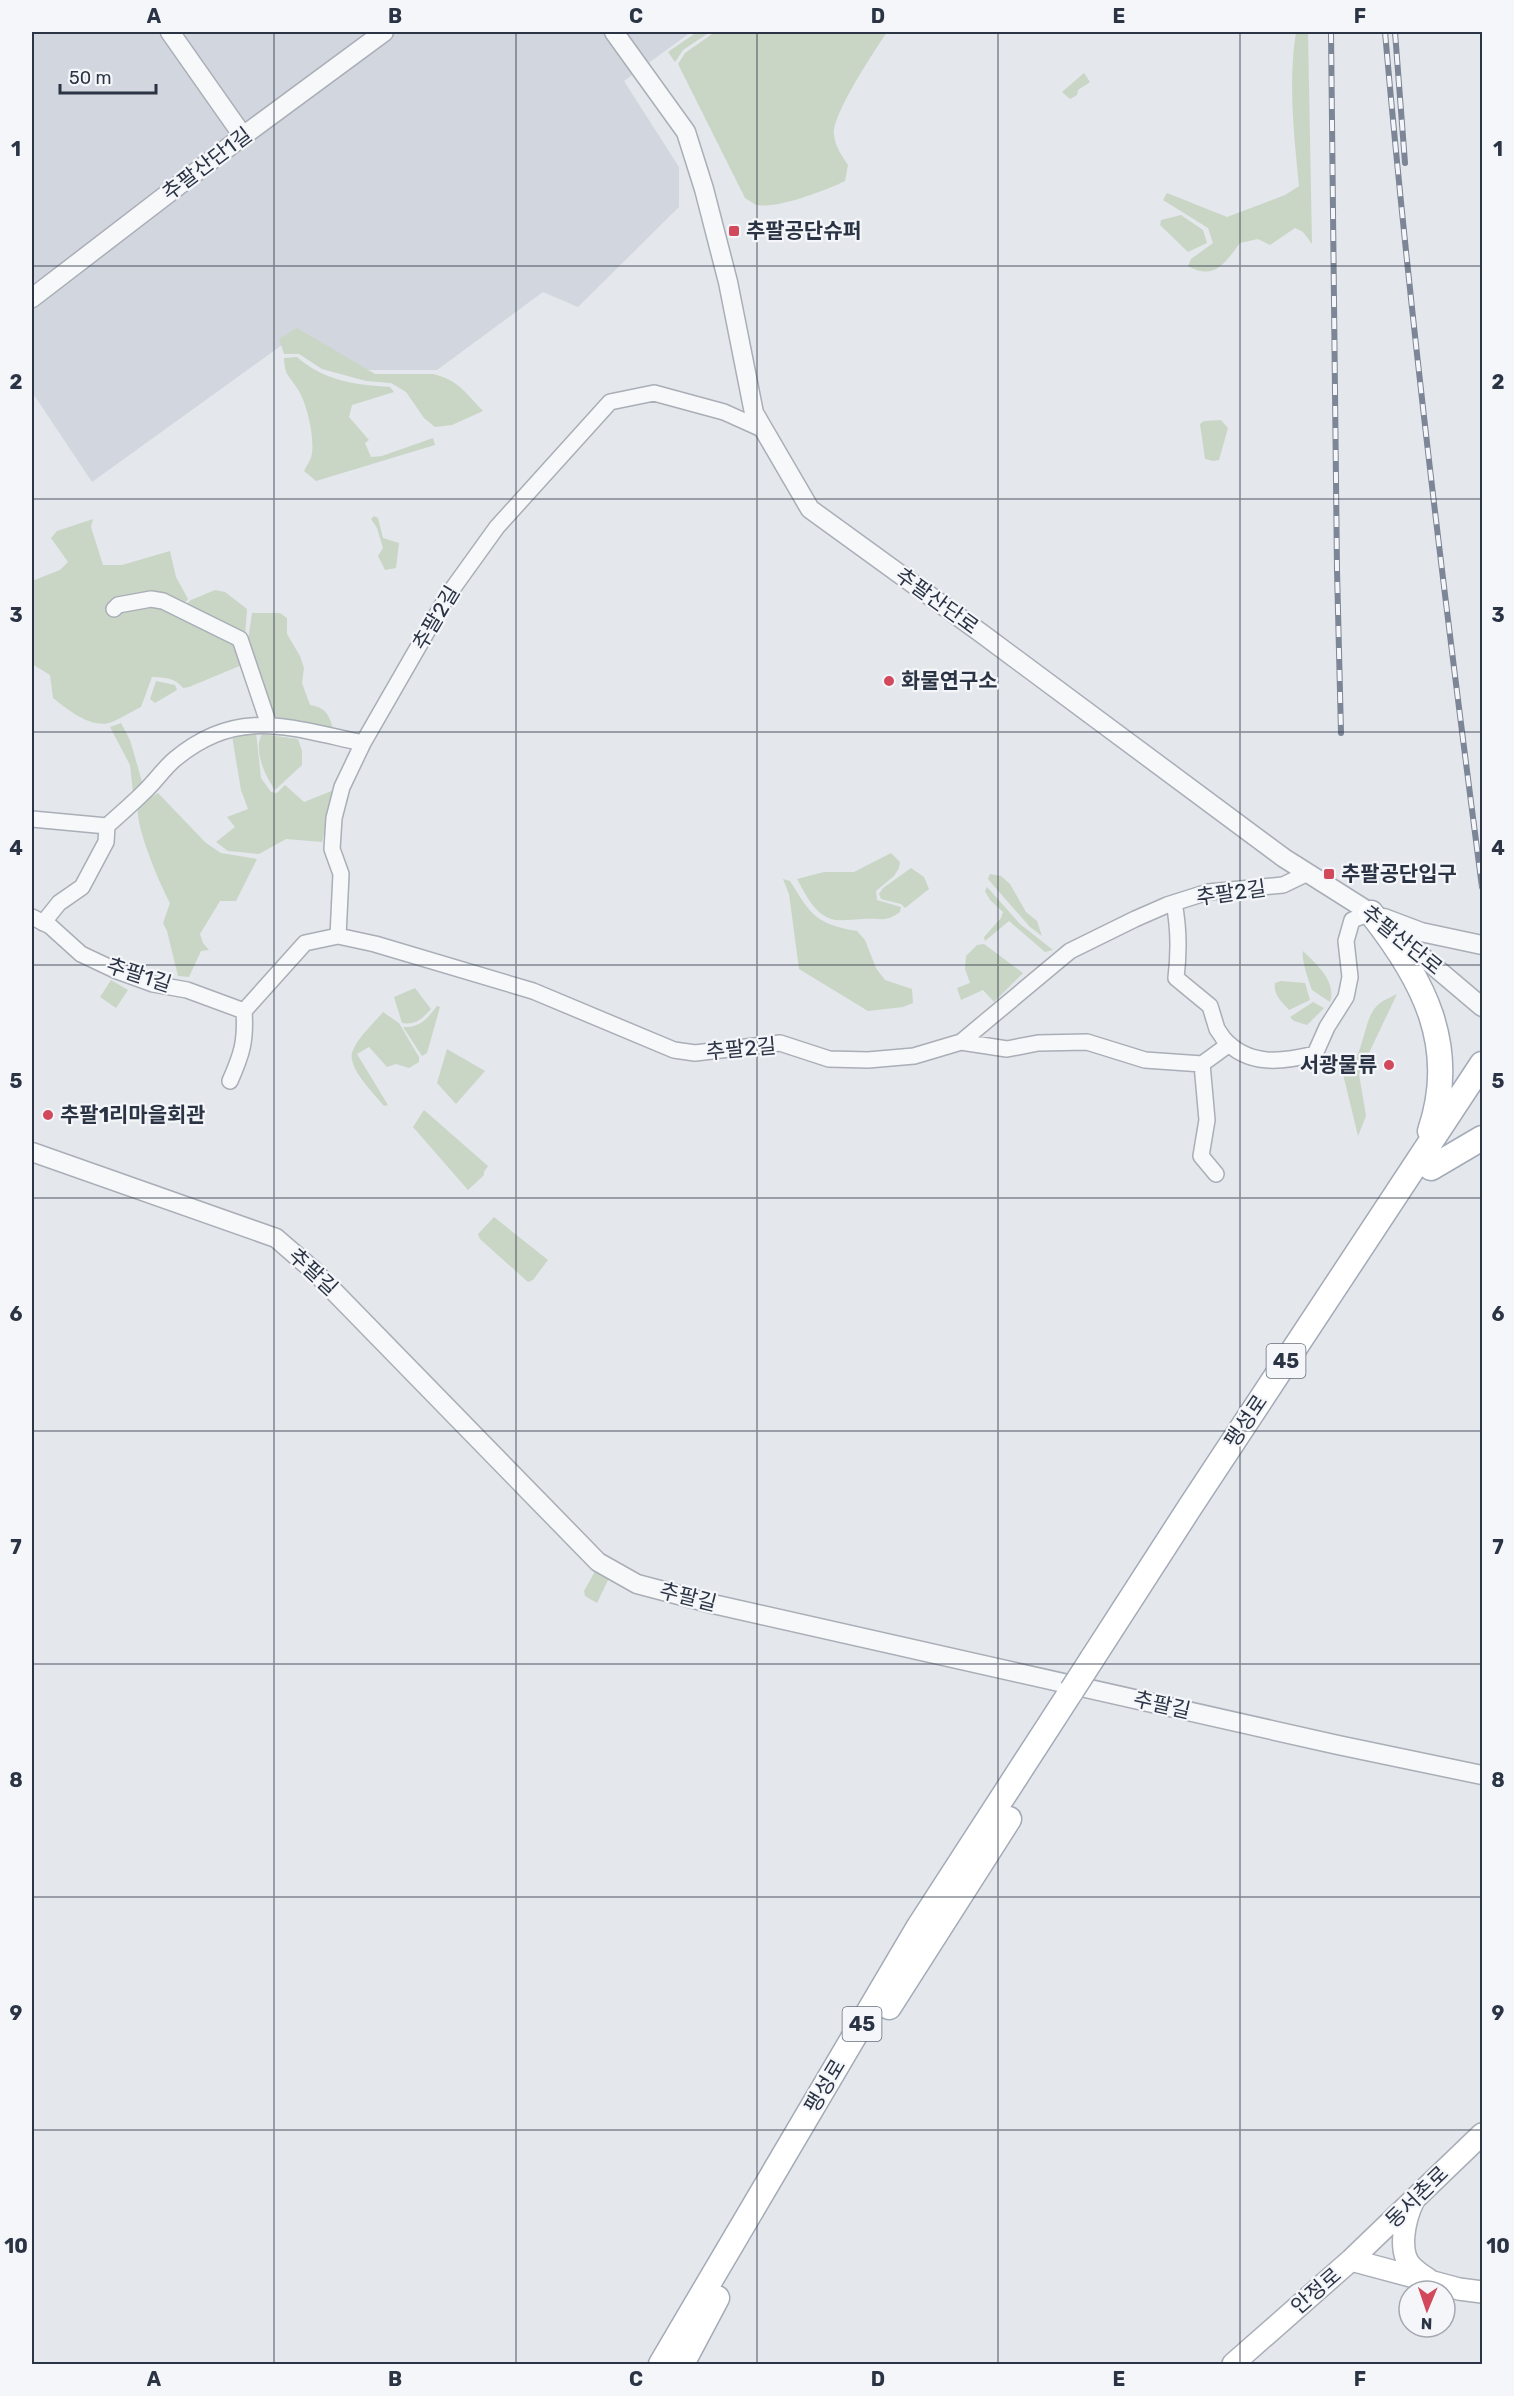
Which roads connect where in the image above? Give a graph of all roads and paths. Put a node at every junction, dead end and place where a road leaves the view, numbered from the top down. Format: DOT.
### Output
graph roads {
  1 [pos="170,32"];
  2 [pos="384,32"];
  3 [pos="614,32"];
  4 [pos="243,136"];
  5 [pos="32,298"];
  6 [pos="764,430"];
  7 [pos="114,609"];
  8 [pos="269,725"];
  9 [pos="363,743"];
  10 [pos="32,819"];
  11 [pos="107,826"];
  12 [pos="1308,873"];
  13 [pos="1174,903"];
  14 [pos="1371,913"];
  15 [pos="37,920"];
  16 [pos="338,936"];
  17 [pos="1482,945"];
  18 [pos="1482,1007"];
  19 [pos="244,1011"];
  20 [pos="1223,1038"];
  21 [pos="960,1042"];
  22 [pos="1202,1064"];
  23 [pos="1482,1064"];
  24 [pos="230,1081"];
  25 [pos="1482,1092"];
  26 [pos="1482,1138"];
  27 [pos="32,1152"];
  28 [pos="1427,1160"];
  29 [pos="1216,1174"];
  30 [pos="1079,1692"];
  31 [pos="1482,1775"];
  32 [pos="1482,2134"];
  33 [pos="1413,2200"];
  34 [pos="1351,2260"];
  35 [pos="1420,2279"];
  36 [pos="1427,2279"];
  37 [pos="1457,2288"];
  38 [pos="1482,2292"];
  39 [pos="662,2364"];
  40 [pos="681,2364"];
  41 [pos="1233,2364"];
  1 -- 4 [label="street"];
  2 -- 4 [label="street, 추팔산단1길"];
  3 -- 6 [label="street, 추팔산단로"];
  4 -- 5 [label="street, 추팔산단1길"];
  6 -- 9 [label="street, 추팔2길"];
  6 -- 12 [label="street, 추팔산단로"];
  7 -- 8 [label="street"];
  8 -- 9 [label="street"];
  8 -- 11 [label="street"];
  9 -- 16 [label="street, 추팔2길"];
  10 -- 11 [label="street"];
  11 -- 15 [label="street, 추팔1길"];
  12 -- 13 [label="street, 추팔2길"];
  12 -- 14 [label="street, 추팔산단로"];
  13 -- 20 [label="street"];
  13 -- 21 [label="street, 추팔2길"];
  14 -- 17 [label="street"];
  14 -- 18 [label="street, 추팔산단로"];
  14 -- 20 [label="street"];
  14 -- 28 [label="main road"];
  15 -- 19 [label="street, 추팔1길"];
  16 -- 19 [label="street, 추팔2길"];
  16 -- 21 [label="street, 추팔2길"];
  19 -- 24 [label="street"];
  20 -- 22 [label="street"];
  21 -- 22 [label="street"];
  22 -- 29 [label="street"];
  23 -- 28 [label="main road, 팽성로 / 45"];
  25 -- 28 [label="main road, 팽성로 / 45"];
  26 -- 28 [label="main road"];
  27 -- 31 [label="street, 추팔길"];
  28 -- 30 [label="main road, 팽성로 / 45, bridge"];
  30 -- 39 [label="main road, 팽성로 / 45"];
  30 -- 40 [label="main road, 팽성로 / 45"];
  32 -- 33 [label="main road, 동서촌로"];
  33 -- 34 [label="main road, 동서촌로"];
  33 -- 36 [label="main road"];
  34 -- 35 [label="main road, 안정로"];
  34 -- 41 [label="main road, 안정로"];
  37 -- 38 [label="main road, 안정로"];
}
